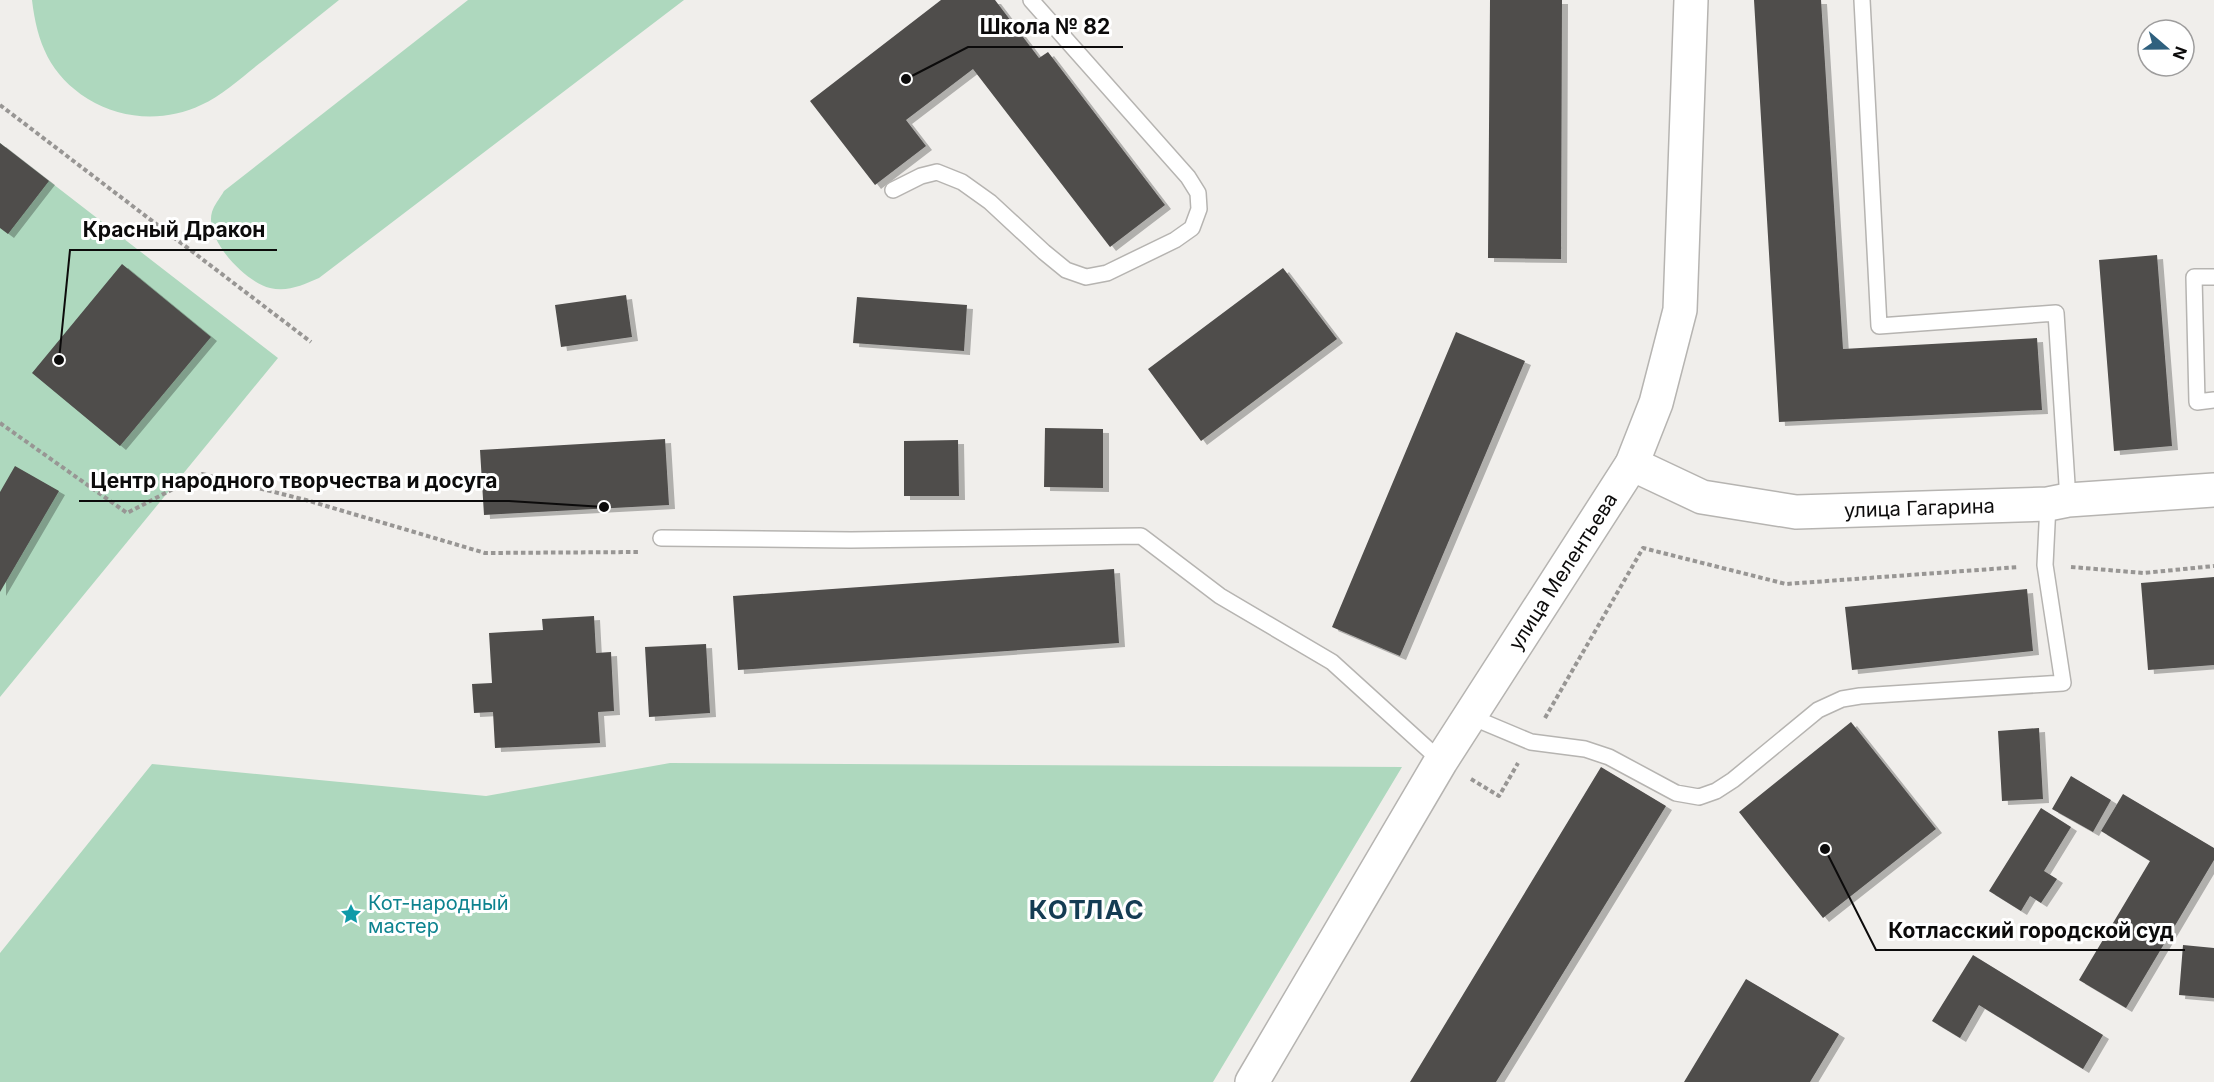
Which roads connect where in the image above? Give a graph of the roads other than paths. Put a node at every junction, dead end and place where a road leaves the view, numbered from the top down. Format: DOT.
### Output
graph roads {
  1 [pos="1031,0"];
  2 [pos="1691,0"];
  3 [pos="1862,0"];
  4 [pos="893,190"];
  5 [pos="2214,277"];
  6 [pos="2214,400"];
  7 [pos="1632,464"];
  8 [pos="2214,490"];
  9 [pos="2058,502"];
  10 [pos="661,538"];
  11 [pos="1469,716"];
  12 [pos="1441,761"];
  13 [pos="1252,1082"];
  1 -- 4 [label="lane"];
  2 -- 7 [label="street, улица Мелентьева"];
  3 -- 9 [label="lane"];
  5 -- 6 [label="lane"];
  7 -- 9 [label="street, улица Гагарина"];
  7 -- 11 [label="street, улица Мелентьева"];
  8 -- 9 [label="street, улица Гагарина"];
  9 -- 11 [label="lane"];
  10 -- 12 [label="lane"];
  11 -- 12 [label="street, улица Мелентьева"];
  12 -- 13 [label="street, улица Мелентьева"];
}
